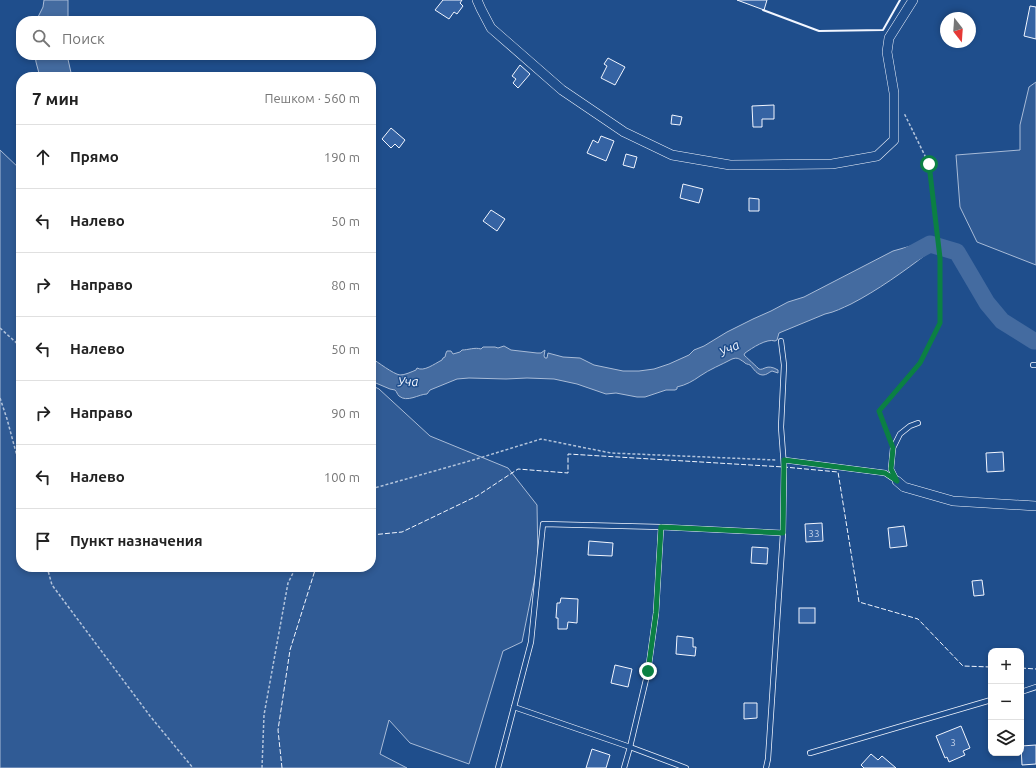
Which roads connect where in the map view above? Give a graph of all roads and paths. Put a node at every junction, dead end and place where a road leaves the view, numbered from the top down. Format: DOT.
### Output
graph roads {
  1 [pos="477,0"];
  2 [pos="913,0"];
  3 [pos="901,107"];
  4 [pos="0,328"];
  5 [pos="781,341"];
  6 [pos="16,342"];
  7 [pos="0,398"];
  8 [pos="918,423"];
  9 [pos="893,448"];
  10 [pos="16,452"];
  11 [pos="784,460"];
  12 [pos="897,481"];
  13 [pos="376,488"];
  14 [pos="1036,506"];
  15 [pos="661,527"];
  16 [pos="783,533"];
  17 [pos="48,572"];
  18 [pos="294,572"];
  19 [pos="1036,687"];
  20 [pos="1024,691"];
  21 [pos="988,701"];
  22 [pos="514,707"];
  23 [pos="630,747"];
  24 [pos="810,753"];
  25 [pos="193,768"];
  26 [pos="262,768"];
  27 [pos="498,768"];
  28 [pos="624,768"];
  29 [pos="686,768"];
  30 [pos="766,768"];
  1 -- 2 [label="street"];
  3 -- 9 [label="path"];
  4 -- 6 [label="path"];
  5 -- 11 [label="lane"];
  7 -- 10 [label="path"];
  8 -- 9 [label="lane"];
  9 -- 12 [label="lane"];
  11 -- 12 [label="lane"];
  11 -- 13 [label="path"];
  11 -- 16 [label="lane"];
  12 -- 14 [label="street"];
  15 -- 16 [label="lane"];
  15 -- 22 [label="lane"];
  15 -- 23 [label="lane"];
  16 -- 30 [label="lane"];
  17 -- 25 [label="path"];
  18 -- 26 [label="path"];
  19 -- 20 [label="lane"];
  21 -- 24 [label="lane"];
  22 -- 23 [label="lane"];
  22 -- 27 [label="lane"];
  23 -- 28 [label="lane"];
  23 -- 29 [label="lane"];
}
